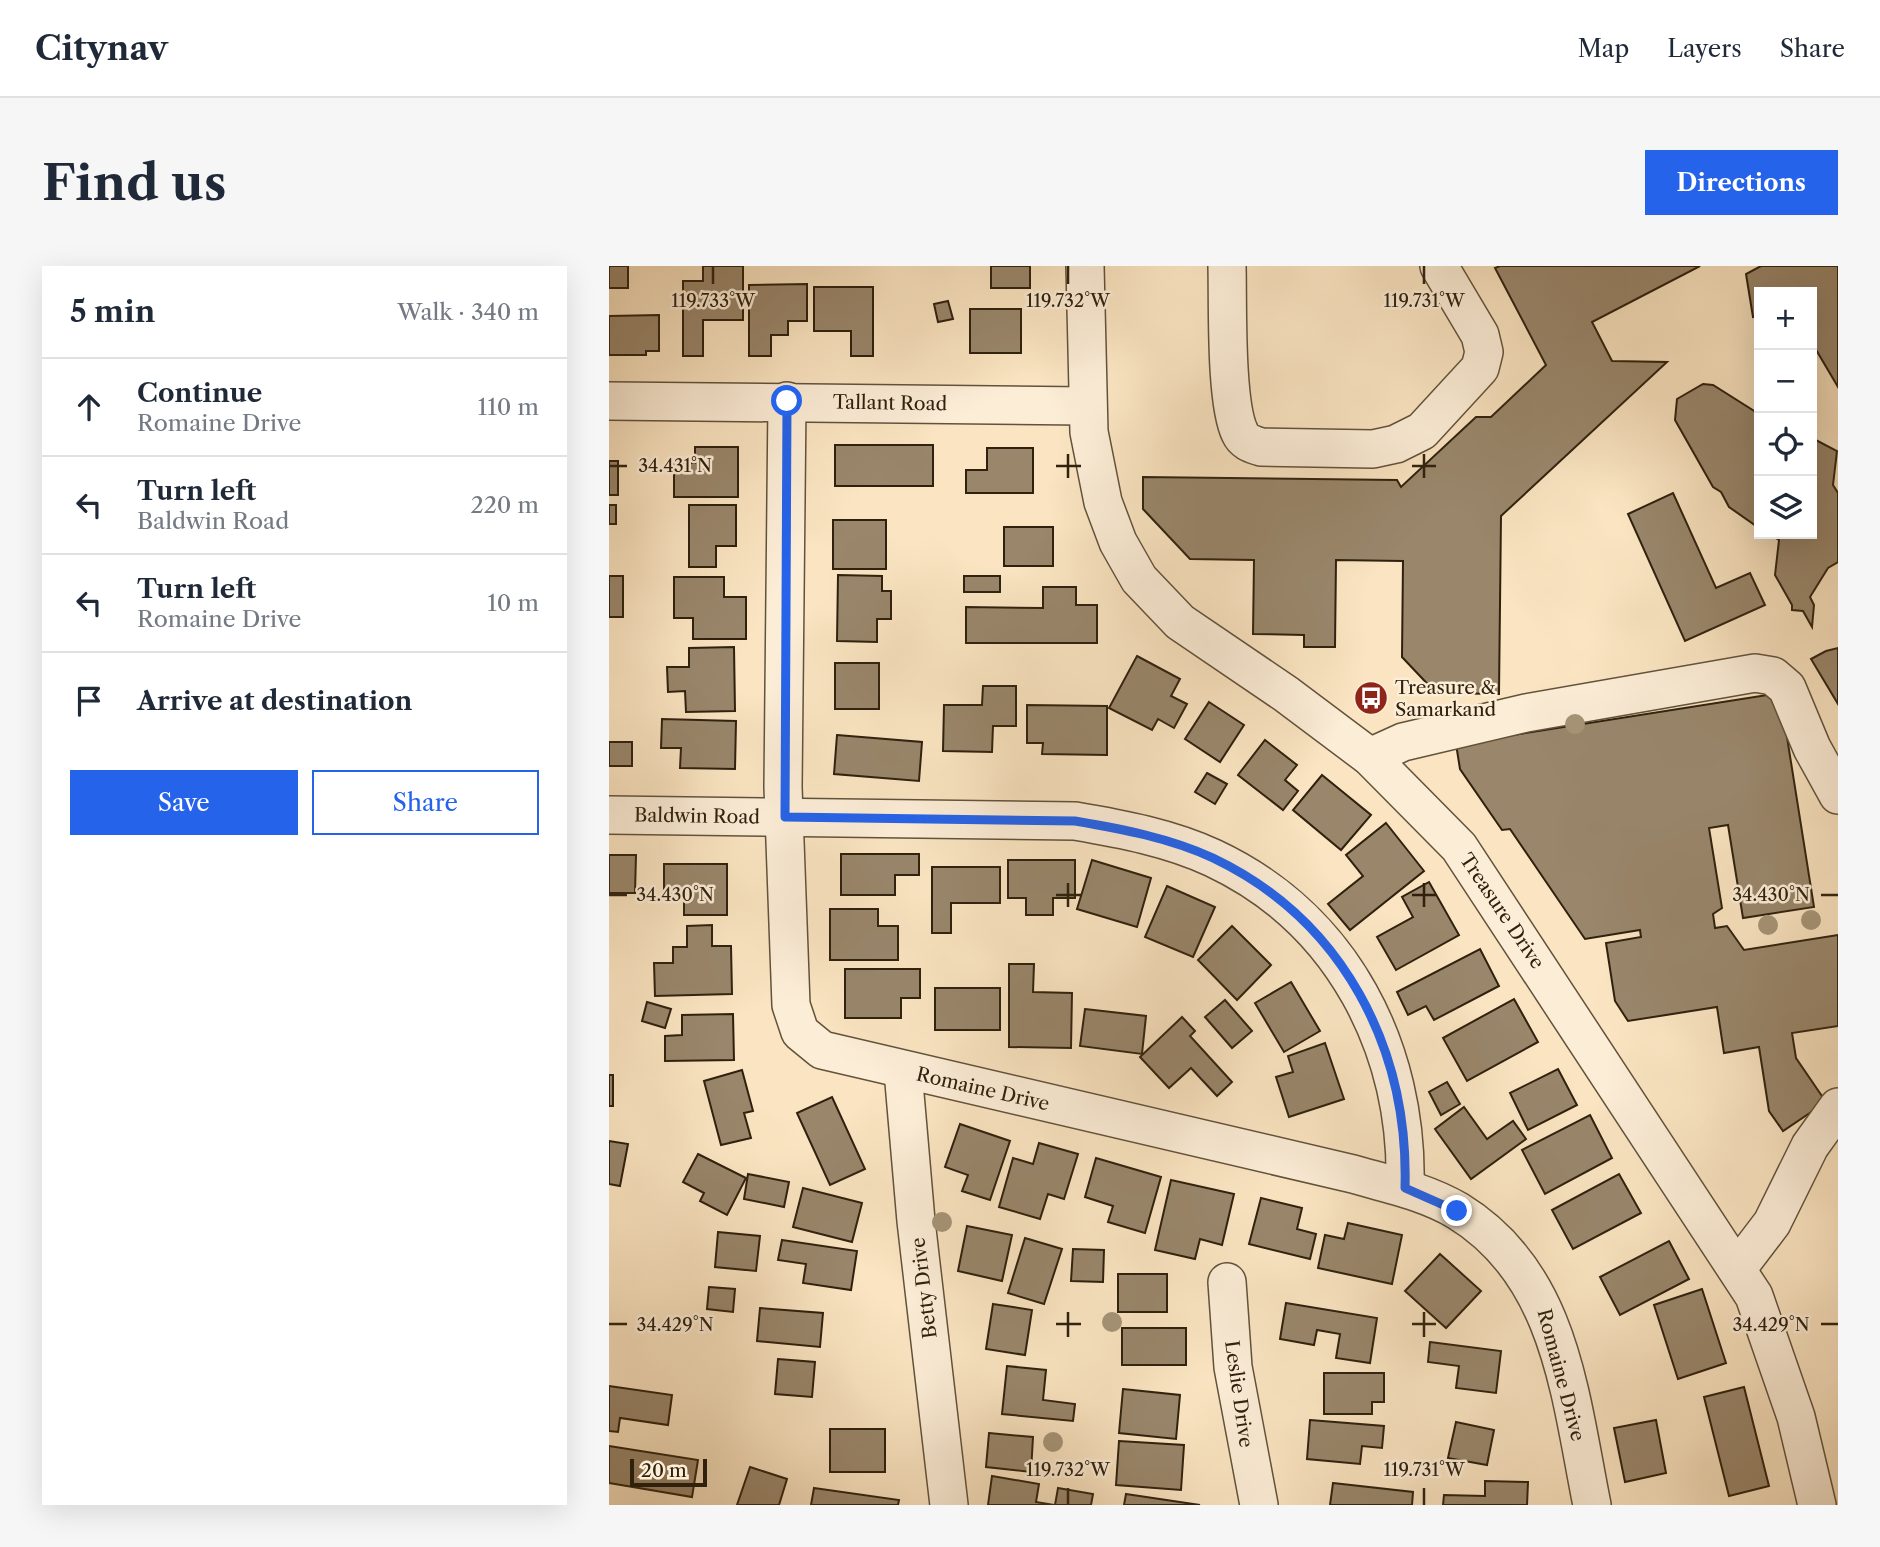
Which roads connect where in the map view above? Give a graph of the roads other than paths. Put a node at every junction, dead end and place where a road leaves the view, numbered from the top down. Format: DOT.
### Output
graph roads {
  1 [pos="1085,266"];
  2 [pos="1227,266"];
  3 [pos="1439,266"];
  4 [pos="609,401"];
  5 [pos="787,401"];
  6 [pos="1086,406"];
  7 [pos="1370,757"];
  8 [pos="1838,795"];
  9 [pos="609,815"];
  10 [pos="785,817"];
  11 [pos="903,1071"];
  12 [pos="1838,1107"];
  13 [pos="1405,1188"];
  14 [pos="1737,1269"];
  15 [pos="1227,1282"];
  16 [pos="949,1505"];
  17 [pos="1259,1505"];
  18 [pos="1592,1505"];
  19 [pos="1817,1505"];
  1 -- 6 [label="street, Treasure Drive"];
  2 -- 3 [label="street"];
  4 -- 5 [label="street, Tallant Road"];
  5 -- 6 [label="street, Tallant Road"];
  5 -- 10 [label="street, Romaine Drive"];
  6 -- 7 [label="street, Treasure Drive"];
  7 -- 8 [label="street"];
  7 -- 14 [label="street, Treasure Drive"];
  9 -- 10 [label="street, Baldwin Road"];
  10 -- 11 [label="street, Romaine Drive"];
  10 -- 13 [label="street, Baldwin Road"];
  11 -- 13 [label="street, Romaine Drive"];
  11 -- 16 [label="street, Betty Drive"];
  12 -- 14 [label="street"];
  13 -- 18 [label="street, Romaine Drive"];
  14 -- 19 [label="street, Treasure Drive"];
  15 -- 17 [label="street, Leslie Drive"];
}
